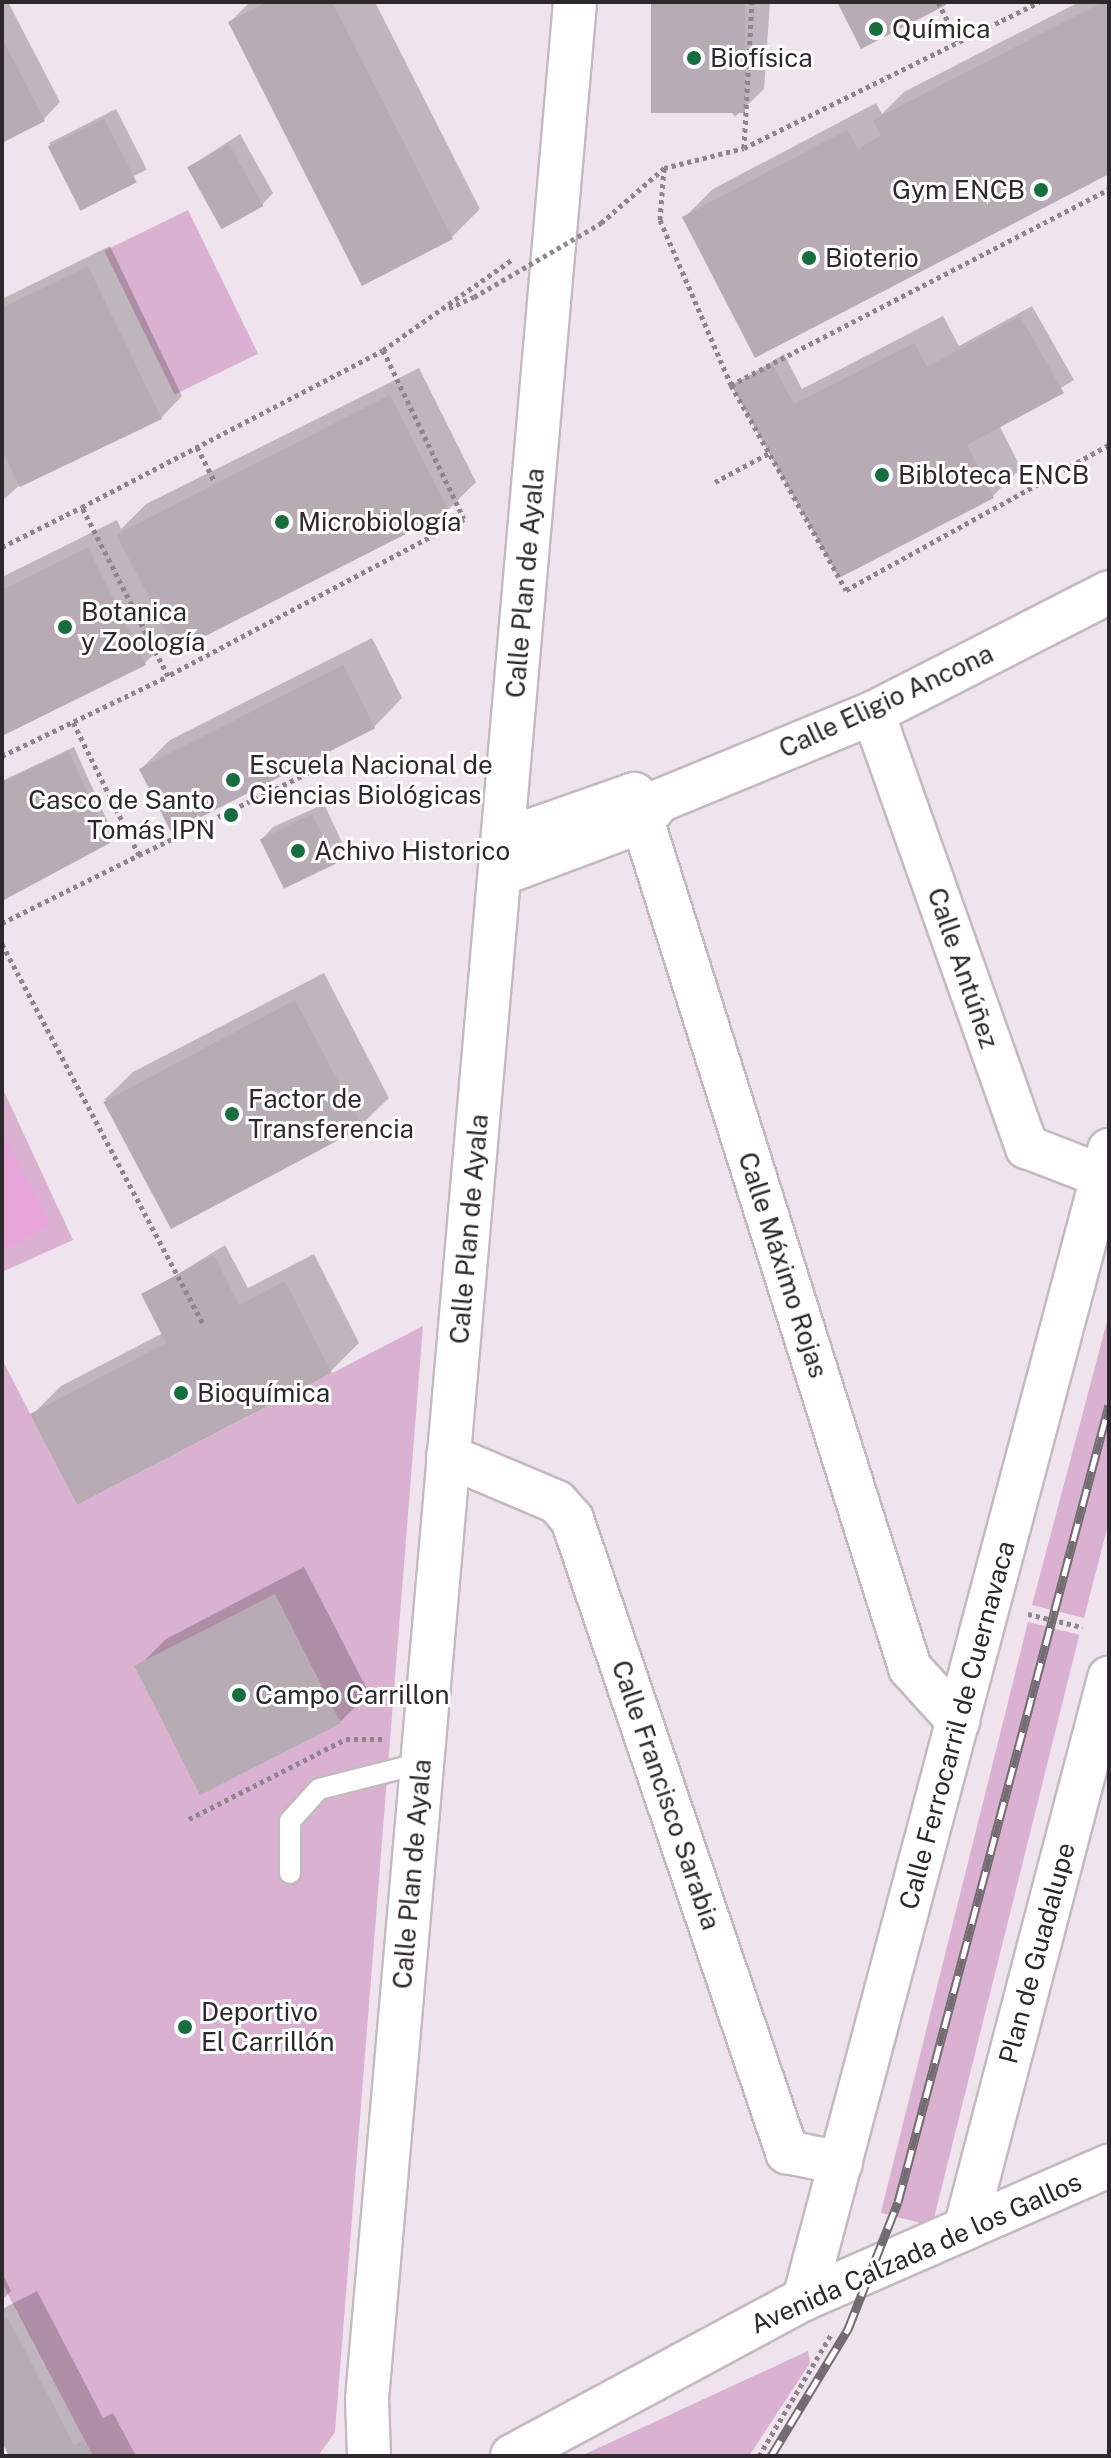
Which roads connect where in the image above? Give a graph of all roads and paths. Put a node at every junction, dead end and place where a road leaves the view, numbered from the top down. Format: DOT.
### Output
graph roads {
  1 [pos="575,2"];
  2 [pos="752,2"];
  3 [pos="938,2"];
  4 [pos="1039,2"];
  5 [pos="959,43"];
  6 [pos="744,148"];
  7 [pos="664,168"];
  8 [pos="1109,189"];
  9 [pos="556,228"];
  10 [pos="441,311"];
  11 [pos="383,350"];
  12 [pos="731,385"];
  13 [pos="1109,445"];
  14 [pos="197,447"];
  15 [pos="769,453"];
  16 [pos="215,482"];
  17 [pos="715,482"];
  18 [pos="82,507"];
  19 [pos="2,547"];
  20 [pos="1109,592"];
  21 [pos="168,676"];
  22 [pos="873,713"];
  23 [pos="73,722"];
  24 [pos="2,756"];
  25 [pos="322,766"];
  26 [pos="645,805"];
  27 [pos="139,855"];
  28 [pos="502,857"];
  29 [pos="2,923"];
  30 [pos="2,944"];
  31 [pos="1106,1163"];
  32 [pos="203,1324"];
  33 [pos="448,1456"];
  34 [pos="1028,1614"];
  35 [pos="1082,1627"];
  36 [pos="1109,1678"];
  37 [pos="958,1721"];
  38 [pos="422,1763"];
  39 [pos="290,1873"];
  40 [pos="841,2163"];
  41 [pos="1109,2166"];
  42 [pos="965,2229"];
  43 [pos="804,2299"];
  44 [pos="369,2456"];
  45 [pos="512,2456"];
  1 -- 9 [label="street, Calle Plan de Ayala"];
  2 -- 6 [label="path"];
  3 -- 5 [label="path"];
  4 -- 5 [label="path"];
  5 -- 6 [label="path"];
  6 -- 7 [label="path"];
  7 -- 10 [label="path, bridge"];
  7 -- 12 [label="path"];
  8 -- 12 [label="path"];
  9 -- 10 [label="path"];
  9 -- 28 [label="street, Calle Plan de Ayala"];
  10 -- 11 [label="path"];
  11 -- 14 [label="path"];
  11 -- 21 [label="path"];
  12 -- 15 [label="path"];
  13 -- 15 [label="path"];
  14 -- 16 [label="path"];
  14 -- 18 [label="path"];
  15 -- 17 [label="path"];
  18 -- 19 [label="path"];
  18 -- 21 [label="path"];
  20 -- 22 [label="street, Calle Eligio Ancona"];
  21 -- 23 [label="path"];
  22 -- 26 [label="street, Calle Eligio Ancona"];
  22 -- 31 [label="street, Calle Antúñez"];
  23 -- 24 [label="path"];
  23 -- 27 [label="path"];
  25 -- 27 [label="path"];
  26 -- 28 [label="street, Calle Eligio Ancona"];
  26 -- 37 [label="street, Calle Máximo Rojas"];
  27 -- 29 [label="path"];
  28 -- 33 [label="street, Calle Plan de Ayala"];
  30 -- 32 [label="path"];
  31 -- 37 [label="street, Calle Ferrocarril de Cuernavaca"];
  33 -- 38 [label="street, Calle Plan de Ayala"];
  33 -- 40 [label="street, Calle Francisco Sarabia"];
  34 -- 35 [label="path"];
  36 -- 42 [label="street, Plan de Guadalupe"];
  37 -- 40 [label="street, Calle Ferrocarril de Cuernavaca"];
  38 -- 39 [label="lane"];
  38 -- 44 [label="street, Calle Plan de Ayala"];
  40 -- 43 [label="street, Calle Ferrocarril de Cuernavaca"];
  41 -- 42 [label="street, Avenida Calzada de los Gallos"];
  42 -- 43 [label="street, Avenida Calzada de los Gallos"];
  43 -- 45 [label="street, Avenida Calzada de los Gallos"];
}
